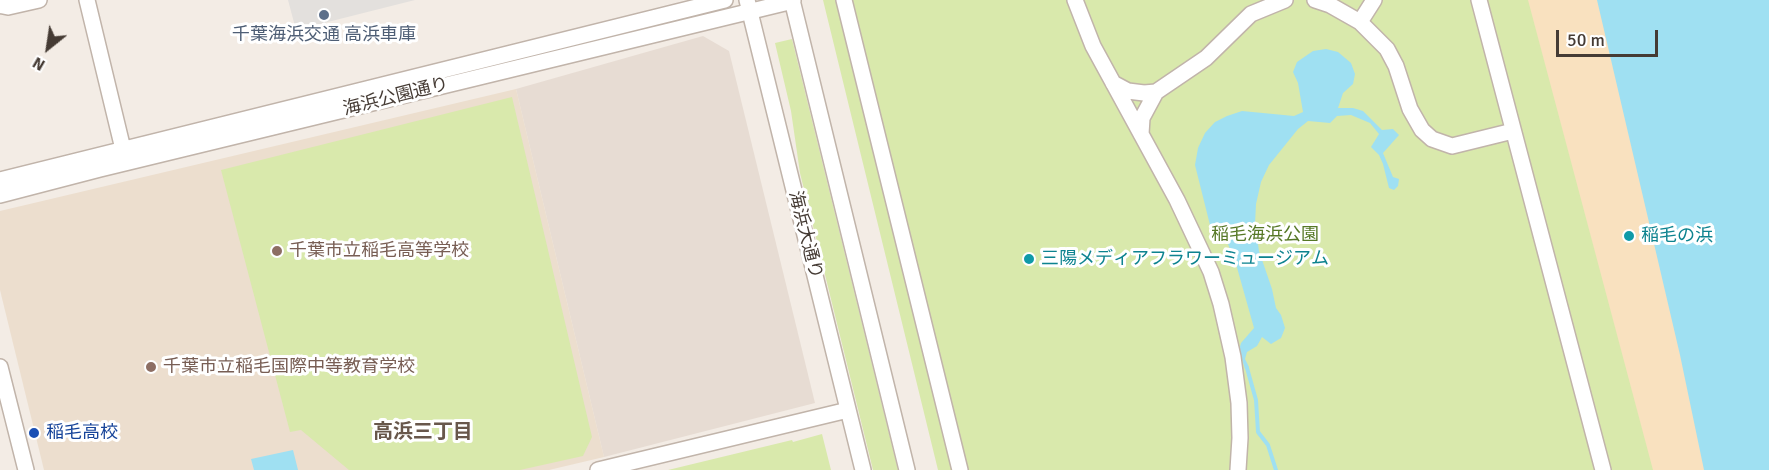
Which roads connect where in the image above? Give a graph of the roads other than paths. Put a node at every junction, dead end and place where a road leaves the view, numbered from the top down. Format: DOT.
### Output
graph roads {
  1 [pos="39,0"];
  2 [pos="87,0"];
  3 [pos="725,0"];
  4 [pos="792,0"];
  5 [pos="844,0"];
  6 [pos="1075,0"];
  7 [pos="1285,0"];
  8 [pos="1315,0"];
  9 [pos="1374,0"];
  10 [pos="1479,0"];
  11 [pos="0,2"];
  12 [pos="748,6"];
  13 [pos="1360,22"];
  14 [pos="1113,83"];
  15 [pos="1155,92"];
  16 [pos="1513,131"];
  17 [pos="1141,134"];
  18 [pos="123,149"];
  19 [pos="0,180"];
  20 [pos="0,195"];
  21 [pos="0,367"];
  22 [pos="848,410"];
  23 [pos="26,470"];
  24 [pos="598,470"];
  25 [pos="863,470"];
  26 [pos="907,470"];
  27 [pos="960,470"];
  28 [pos="1238,470"];
  29 [pos="1603,470"];
  1 -- 11 [label="street"];
  2 -- 18 [label="street"];
  3 -- 18 [label="street, 海浜公園通り"];
  4 -- 12 [label="street, 海浜公園通り"];
  4 -- 26 [label="street"];
  5 -- 27 [label="street"];
  6 -- 14 [label="street"];
  7 -- 15 [label="street"];
  8 -- 13 [label="street"];
  9 -- 13 [label="street"];
  10 -- 16 [label="street"];
  12 -- 20 [label="street, 海浜公園通り"];
  12 -- 22 [label="street, 海浜大通り"];
  13 -- 16 [label="street"];
  14 -- 15 [label="street"];
  14 -- 17 [label="street"];
  15 -- 17 [label="street"];
  16 -- 29 [label="street"];
  17 -- 28 [label="street"];
  18 -- 19 [label="street, 海浜公園通り"];
  21 -- 23 [label="street"];
  22 -- 24 [label="street"];
  22 -- 25 [label="street, 海浜大通り"];
}
